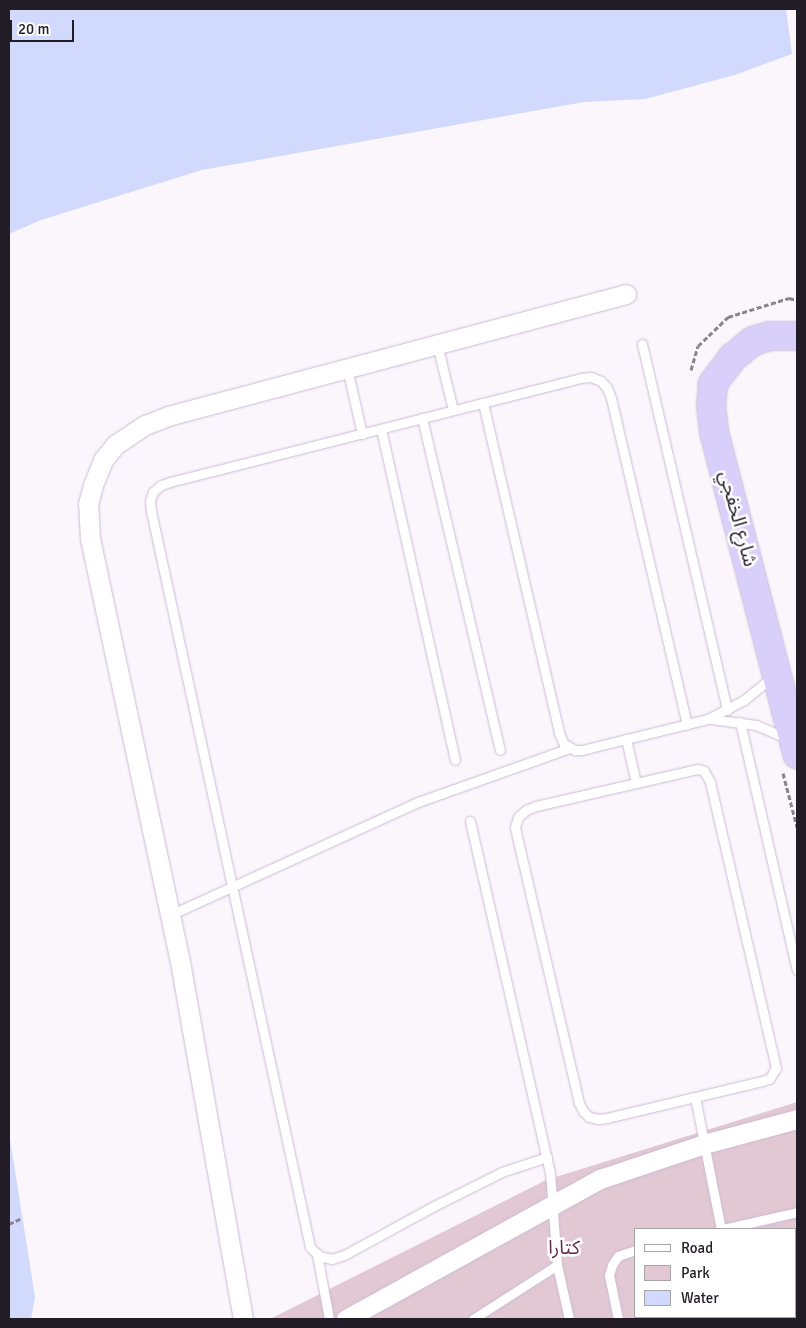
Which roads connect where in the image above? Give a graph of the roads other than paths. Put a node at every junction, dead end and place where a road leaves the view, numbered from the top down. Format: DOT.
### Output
graph roads {
  1 [pos="626,294"];
  2 [pos="797,336"];
  3 [pos="437,344"];
  4 [pos="642,344"];
  5 [pos="347,368"];
  6 [pos="483,403"];
  7 [pos="453,410"];
  8 [pos="422,418"];
  9 [pos="381,429"];
  10 [pos="362,434"];
  11 [pos="778,672"];
  12 [pos="726,710"];
  13 [pos="708,719"];
  14 [pos="740,722"];
  15 [pos="687,724"];
  16 [pos="626,739"];
  17 [pos="796,747"];
  18 [pos="570,748"];
  19 [pos="500,750"];
  20 [pos="455,760"];
  21 [pos="636,783"];
  22 [pos="470,820"];
  23 [pos="232,886"];
  24 [pos="170,914"];
  25 [pos="797,970"];
  26 [pos="695,1097"];
  27 [pos="797,1119"];
  28 [pos="704,1144"];
  29 [pos="547,1157"];
  30 [pos="554,1204"];
  31 [pos="797,1212"];
  32 [pos="722,1228"];
  33 [pos="726,1228"];
  34 [pos="634,1250"];
  35 [pos="317,1254"];
  36 [pos="558,1264"];
  37 [pos="243,1319"];
  38 [pos="329,1319"];
  39 [pos="346,1319"];
  40 [pos="473,1319"];
  41 [pos="569,1319"];
  42 [pos="618,1319"];
  1 -- 3 [label="street"];
  2 -- 11 [label="highway, شارع الخفجي"];
  3 -- 5 [label="street"];
  3 -- 7 [label="lane"];
  4 -- 12 [label="lane"];
  5 -- 10 [label="lane"];
  5 -- 24 [label="street"];
  6 -- 7 [label="lane"];
  6 -- 15 [label="lane"];
  6 -- 18 [label="lane"];
  7 -- 8 [label="lane"];
  8 -- 9 [label="lane"];
  8 -- 19 [label="lane"];
  9 -- 10 [label="lane"];
  9 -- 20 [label="lane"];
  10 -- 23 [label="lane"];
  11 -- 12 [label="lane"];
  11 -- 17 [label="highway, شارع الخفجي"];
  12 -- 13 [label="lane"];
  13 -- 14 [label="lane"];
  13 -- 15 [label="lane"];
  14 -- 17 [label="lane"];
  14 -- 25 [label="lane"];
  15 -- 16 [label="lane"];
  16 -- 18 [label="lane"];
  16 -- 21 [label="lane"];
  18 -- 23 [label="lane"];
  21 -- 26 [label="lane"];
  21 -- 26 [label="lane"];
  22 -- 29 [label="lane"];
  23 -- 24 [label="lane"];
  23 -- 35 [label="lane"];
  24 -- 37 [label="street"];
  26 -- 28 [label="lane"];
  27 -- 28 [label="street"];
  28 -- 30 [label="street"];
  28 -- 32 [label="lane"];
  29 -- 30 [label="lane"];
  29 -- 35 [label="lane"];
  30 -- 36 [label="lane"];
  30 -- 39 [label="street"];
  31 -- 33 [label="lane"];
  34 -- 42 [label="lane"];
  35 -- 38 [label="lane"];
  36 -- 40 [label="lane"];
  36 -- 41 [label="lane"];
}
